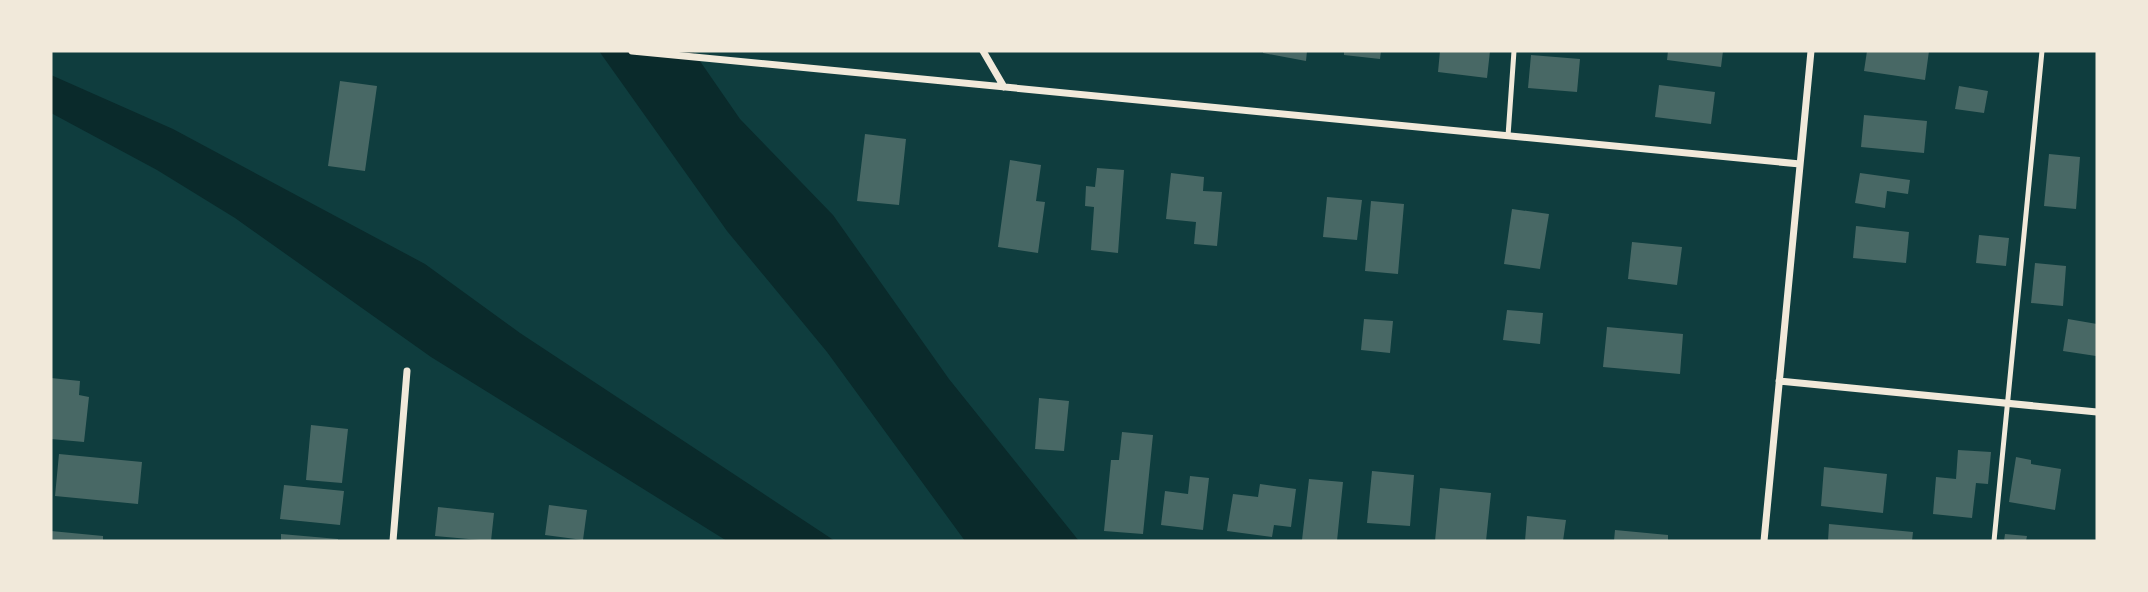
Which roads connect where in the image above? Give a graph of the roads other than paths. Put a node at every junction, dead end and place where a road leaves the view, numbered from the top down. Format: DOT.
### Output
graph roads {
  1 [pos="632,51"];
  2 [pos="983,51"];
  3 [pos="1514,51"];
  4 [pos="1811,51"];
  5 [pos="2042,51"];
  6 [pos="1004,87"];
  7 [pos="1508,136"];
  8 [pos="1800,164"];
  9 [pos="407,371"];
  10 [pos="1779,381"];
  11 [pos="2007,403"];
  12 [pos="2097,412"];
  13 [pos="393,541"];
  14 [pos="1763,541"];
  15 [pos="1994,541"];
  1 -- 6 [label="street"];
  2 -- 6 [label="street"];
  3 -- 7 [label="lane"];
  4 -- 8 [label="street"];
  5 -- 11 [label="lane"];
  6 -- 7 [label="street"];
  7 -- 8 [label="street"];
  8 -- 10 [label="street"];
  9 -- 13 [label="street"];
  10 -- 11 [label="street"];
  10 -- 14 [label="street"];
  11 -- 12 [label="street"];
  11 -- 15 [label="lane"];
}
